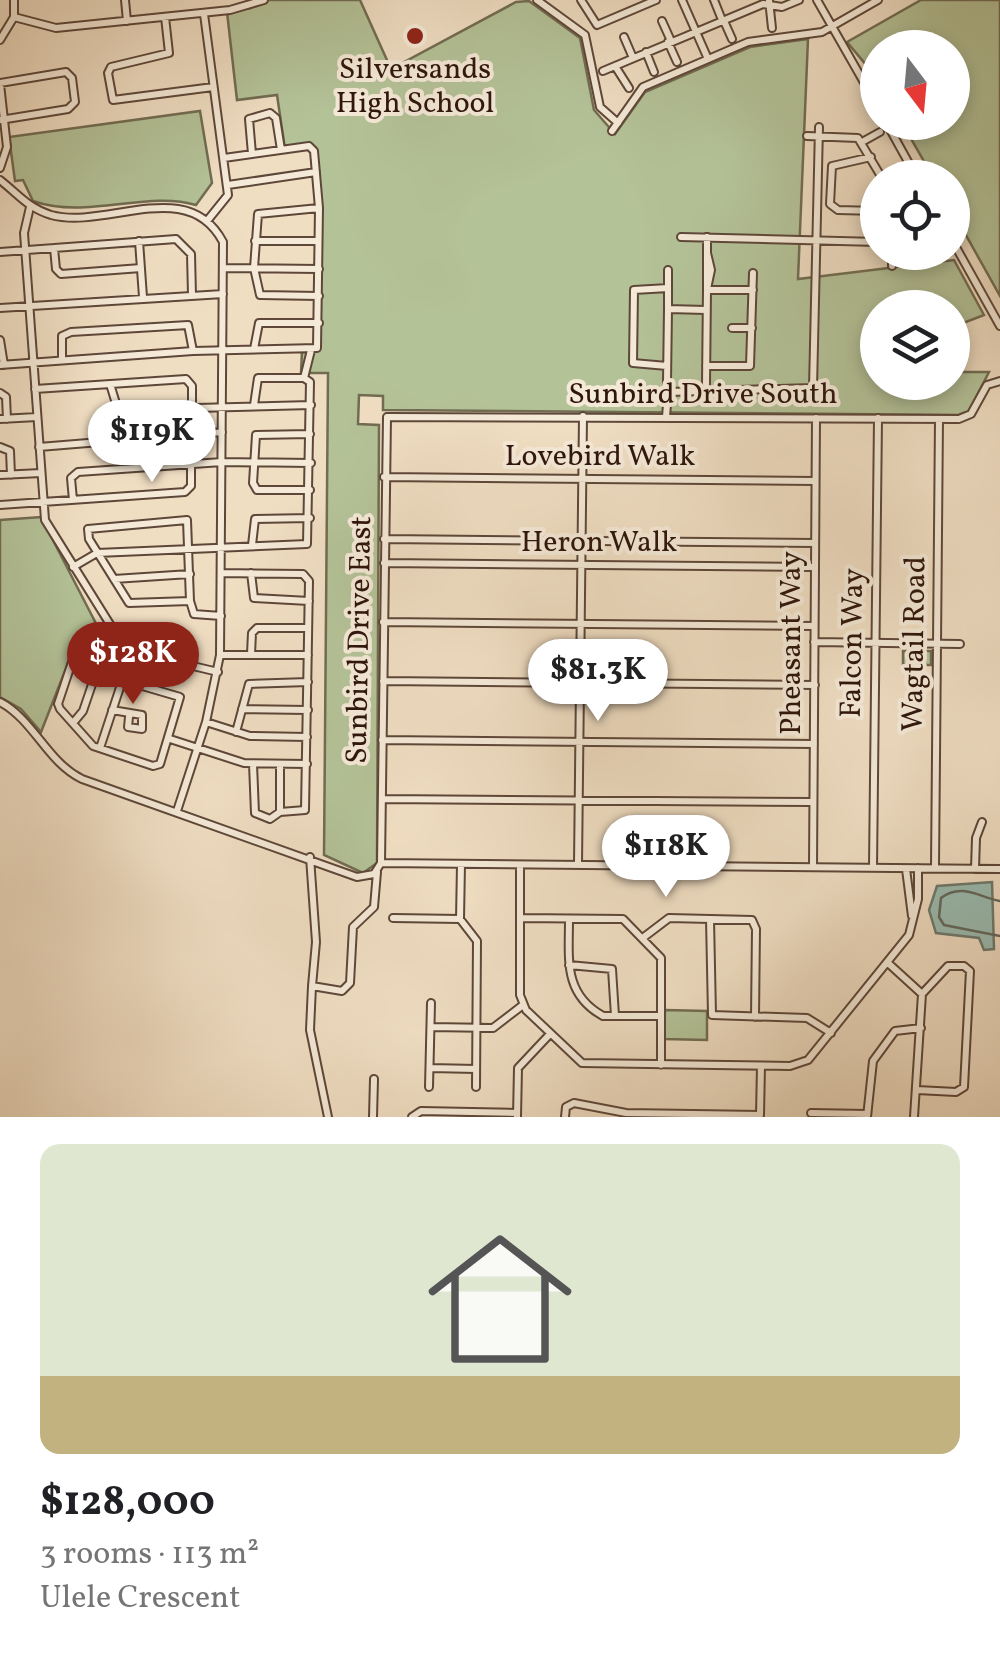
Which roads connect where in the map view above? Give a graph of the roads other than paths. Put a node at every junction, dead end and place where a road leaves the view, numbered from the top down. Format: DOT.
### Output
graph roads {
  1 [pos="14,0"];
  2 [pos="125,0"];
  3 [pos="261,0"];
  4 [pos="537,0"];
  5 [pos="582,0"];
  6 [pos="682,0"];
  7 [pos="714,0"];
  8 [pos="799,0"];
  9 [pos="817,0"];
  10 [pos="650,1"];
  11 [pos="872,1"];
  12 [pos="770,2"];
  13 [pos="204,14"];
  14 [pos="14,16"];
  15 [pos="165,17"];
  16 [pos="723,20"];
  17 [pos="127,21"];
  18 [pos="662,21"];
  19 [pos="832,26"];
  20 [pos="772,28"];
  21 [pos="696,30"];
  22 [pos="624,38"];
  23 [pos="732,38"];
  24 [pos="0,40"];
  25 [pos="670,42"];
  26 [pos="646,52"];
  27 [pos="632,58"];
  28 [pos="708,59"];
  29 [pos="677,62"];
  30 [pos="616,66"];
  31 [pos="603,71"];
  32 [pos="654,72"];
  33 [pos="860,75"];
  34 [pos="0,83"];
  35 [pos="213,88"];
  36 [pos="629,88"];
  37 [pos="2,120"];
  38 [pos="618,123"];
  39 [pos="612,131"];
  40 [pos="818,131"];
  41 [pos="807,136"];
  42 [pos="866,140"];
  43 [pos="862,142"];
  44 [pos="281,150"];
  45 [pos="252,154"];
  46 [pos="870,156"];
  47 [pos="224,158"];
  48 [pos="873,160"];
  49 [pos="0,168"];
  50 [pos="316,172"];
  51 [pos="0,180"];
  52 [pos="228,185"];
  53 [pos="30,207"];
  54 [pos="318,208"];
  55 [pos="860,211"];
  56 [pos="208,221"];
  57 [pos="682,236"];
  58 [pos="707,237"];
  59 [pos="818,237"];
  60 [pos="860,240"];
  61 [pos="139,241"];
  62 [pos="255,241"];
  63 [pos="319,242"];
  64 [pos="54,248"];
  65 [pos="25,250"];
  66 [pos="0,252"];
  67 [pos="141,268"];
  68 [pos="224,268"];
  69 [pos="254,268"];
  70 [pos="319,269"];
  71 [pos="668,270"];
  72 [pos="969,270"];
  73 [pos="753,273"];
  74 [pos="668,288"];
  75 [pos="707,290"];
  76 [pos="752,290"];
  77 [pos="224,294"];
  78 [pos="192,295"];
  79 [pos="318,296"];
  80 [pos="143,297"];
  81 [pos="29,306"];
  82 [pos="0,308"];
  83 [pos="668,310"];
  84 [pos="706,310"];
  85 [pos="318,324"];
  86 [pos="1000,326"];
  87 [pos="732,328"];
  88 [pos="752,328"];
  89 [pos="0,340"];
  90 [pos="223,350"];
  91 [pos="254,350"];
  92 [pos="312,350"];
  93 [pos="193,351"];
  94 [pos="62,360"];
  95 [pos="33,363"];
  96 [pos="2,365"];
  97 [pos="668,366"];
  98 [pos="706,366"];
  99 [pos="304,378"];
  100 [pos="1000,381"];
  101 [pos="668,382"];
  102 [pos="110,384"];
  103 [pos="706,384"];
  104 [pos="35,389"];
  105 [pos="0,393"];
  106 [pos="223,404"];
  107 [pos="254,404"];
  108 [pos="192,405"];
  109 [pos="311,405"];
  110 [pos="582,416"];
  111 [pos="37,417"];
  112 [pos="387,417"];
  113 [pos="666,417"];
  114 [pos="816,418"];
  115 [pos="878,418"];
  116 [pos="3,419"];
  117 [pos="939,420"];
  118 [pos="222,432"];
  119 [pos="310,434"];
  120 [pos="40,446"];
  121 [pos="0,447"];
  122 [pos="222,462"];
  123 [pos="252,463"];
  124 [pos="310,463"];
  125 [pos="191,464"];
  126 [pos="42,473"];
  127 [pos="0,475"];
  128 [pos="11,475"];
  129 [pos="384,477"];
  130 [pos="582,478"];
  131 [pos="815,482"];
  132 [pos="310,490"];
  133 [pos="73,500"];
  134 [pos="44,502"];
  135 [pos="0,505"];
  136 [pos="310,518"];
  137 [pos="384,539"];
  138 [pos="582,541"];
  139 [pos="814,543"];
  140 [pos="221,545"];
  141 [pos="252,545"];
  142 [pos="190,546"];
  143 [pos="98,553"];
  144 [pos="384,564"];
  145 [pos="581,565"];
  146 [pos="73,567"];
  147 [pos="814,567"];
  148 [pos="221,573"];
  149 [pos="252,573"];
  150 [pos="190,574"];
  151 [pos="114,579"];
  152 [pos="190,601"];
  153 [pos="309,601"];
  154 [pos="221,616"];
  155 [pos="383,622"];
  156 [pos="581,624"];
  157 [pos="814,626"];
  158 [pos="308,628"];
  159 [pos="814,642"];
  160 [pos="876,642"];
  161 [pos="937,643"];
  162 [pos="960,644"];
  163 [pos="131,654"];
  164 [pos="220,654"];
  165 [pos="251,654"];
  166 [pos="308,655"];
  167 [pos="218,672"];
  168 [pos="122,680"];
  169 [pos="382,681"];
  170 [pos="308,682"];
  171 [pos="580,683"];
  172 [pos="815,685"];
  173 [pos="0,702"];
  174 [pos="242,708"];
  175 [pos="112,710"];
  176 [pos="308,710"];
  177 [pos="129,716"];
  178 [pos="206,722"];
  179 [pos="73,723"];
  180 [pos="236,732"];
  181 [pos="308,737"];
  182 [pos="170,739"];
  183 [pos="382,740"];
  184 [pos="580,742"];
  185 [pos="814,744"];
  186 [pos="100,748"];
  187 [pos="198,748"];
  188 [pos="253,764"];
  189 [pos="280,764"];
  190 [pos="307,764"];
  191 [pos="382,799"];
  192 [pos="580,800"];
  193 [pos="813,802"];
  194 [pos="178,811"];
  195 [pos="280,812"];
  196 [pos="982,822"];
  197 [pos="310,858"];
  198 [pos="381,863"];
  199 [pos="460,864"];
  200 [pos="520,864"];
  201 [pos="975,864"];
  202 [pos="578,865"];
  203 [pos="813,867"];
  204 [pos="874,868"];
  205 [pos="906,868"];
  206 [pos="918,868"];
  207 [pos="935,868"];
  208 [pos="1000,869"];
  209 [pos="377,872"];
  210 [pos="912,917"];
  211 [pos="393,918"];
  212 [pos="521,918"];
  213 [pos="460,919"];
  214 [pos="570,919"];
  215 [pos="710,919"];
  216 [pos="644,937"];
  217 [pos="888,963"];
  218 [pos="569,964"];
  219 [pos="312,986"];
  220 [pos="922,994"];
  221 [pos="431,1003"];
  222 [pos="523,1004"];
  223 [pos="615,1016"];
  224 [pos="662,1016"];
  225 [pos="755,1017"];
  226 [pos="431,1027"];
  227 [pos="476,1028"];
  228 [pos="921,1028"];
  229 [pos="831,1033"];
  230 [pos="550,1034"];
  231 [pos="661,1065"];
  232 [pos="762,1066"];
  233 [pos="430,1068"];
  234 [pos="476,1069"];
  235 [pos="374,1079"];
  236 [pos="429,1087"];
  237 [pos="476,1087"];
  238 [pos="917,1090"];
  239 [pos="811,1113"];
  240 [pos="518,1115"];
  241 [pos="867,1115"];
  242 [pos="714,1116"];
  243 [pos="760,1116"];
  244 [pos="328,1117"];
  245 [pos="373,1117"];
  246 [pos="412,1117"];
  247 [pos="565,1117"];
  248 [pos="914,1117"];
  1 -- 14 [label="street"];
  2 -- 17 [label="street"];
  3 -- 13 [label="street"];
  4 -- 38 [label="street"];
  5 -- 10 [label="street"];
  6 -- 21 [label="street"];
  7 -- 16 [label="street"];
  8 -- 12 [label="street"];
  9 -- 19 [label="street"];
  11 -- 19 [label="street"];
  12 -- 16 [label="street"];
  12 -- 20 [label="street"];
  13 -- 15 [label="street"];
  13 -- 35 [label="street"];
  14 -- 17 [label="street"];
  14 -- 24 [label="street"];
  15 -- 17 [label="street"];
  15 -- 35 [label="street"];
  16 -- 21 [label="street"];
  16 -- 23 [label="street"];
  18 -- 25 [label="street"];
  19 -- 28 [label="street"];
  19 -- 33 [label="street"];
  21 -- 25 [label="street"];
  21 -- 28 [label="street"];
  22 -- 27 [label="street"];
  25 -- 26 [label="street"];
  25 -- 29 [label="street"];
  26 -- 27 [label="street"];
  26 -- 32 [label="street"];
  27 -- 30 [label="street"];
  28 -- 38 [label="street"];
  30 -- 31 [label="street"];
  30 -- 36 [label="street"];
  34 -- 37 [label="street"];
  34 -- 37 [label="street"];
  35 -- 47 [label="street"];
  37 -- 49 [label="street"];
  38 -- 39 [label="street"];
  40 -- 41 [label="street"];
  40 -- 43 [label="street"];
  40 -- 59 [label="street"];
  42 -- 43 [label="street"];
  43 -- 46 [label="street"];
  44 -- 45 [label="street"];
  44 -- 45 [label="street"];
  44 -- 50 [label="street"];
  45 -- 47 [label="street"];
  46 -- 48 [label="street"];
  46 -- 55 [label="street"];
  47 -- 52 [label="street"];
  50 -- 52 [label="street"];
  50 -- 54 [label="street"];
  51 -- 53 [label="street"];
  52 -- 56 [label="street"];
  53 -- 56 [label="street"];
  53 -- 65 [label="street"];
  54 -- 62 [label="street"];
  54 -- 63 [label="street"];
  56 -- 68 [label="street"];
  57 -- 58 [label="street"];
  58 -- 59 [label="street"];
  58 -- 75 [label="street"];
  59 -- 60 [label="street"];
  59 -- 113 [label="street"];
  61 -- 64 [label="street"];
  61 -- 67 [label="street"];
  61 -- 78 [label="street"];
  62 -- 63 [label="street"];
  62 -- 69 [label="street"];
  63 -- 70 [label="street"];
  64 -- 65 [label="street"];
  64 -- 67 [label="street"];
  65 -- 66 [label="street"];
  65 -- 81 [label="street"];
  67 -- 80 [label="street"];
  68 -- 69 [label="street"];
  68 -- 77 [label="street"];
  69 -- 70 [label="street"];
  69 -- 79 [label="street"];
  70 -- 79 [label="street"];
  71 -- 74 [label="street"];
  72 -- 86 [label="street"];
  73 -- 76 [label="street"];
  74 -- 83 [label="street"];
  74 -- 97 [label="street"];
  75 -- 76 [label="street"];
  75 -- 84 [label="street"];
  76 -- 88 [label="street"];
  77 -- 78 [label="street"];
  77 -- 90 [label="street"];
  78 -- 80 [label="street"];
  79 -- 85 [label="street"];
  80 -- 81 [label="street"];
  81 -- 82 [label="street"];
  81 -- 95 [label="street"];
  83 -- 84 [label="street"];
  83 -- 97 [label="street"];
  84 -- 98 [label="street"];
  85 -- 91 [label="street"];
  85 -- 92 [label="street"];
  87 -- 88 [label="street"];
  88 -- 98 [label="street"];
  89 -- 96 [label="street"];
  90 -- 91 [label="street"];
  90 -- 93 [label="street"];
  90 -- 106 [label="street"];
  91 -- 92 [label="street"];
  92 -- 99 [label="street"];
  93 -- 94 [label="street"];
  93 -- 94 [label="street"];
  94 -- 95 [label="street"];
  95 -- 96 [label="street"];
  95 -- 104 [label="street"];
  97 -- 101 [label="street"];
  98 -- 103 [label="street"];
  99 -- 107 [label="street"];
  99 -- 109 [label="street"];
  100 -- 117 [label="street"];
  102 -- 104 [label="street"];
  102 -- 108 [label="street"];
  102 -- 108 [label="street"];
  104 -- 111 [label="street"];
  105 -- 116 [label="street"];
  106 -- 107 [label="street"];
  106 -- 108 [label="street"];
  106 -- 118 [label="street"];
  107 -- 109 [label="street"];
  109 -- 119 [label="street"];
  110 -- 112 [label="street, Sunbird Drive South"];
  110 -- 113 [label="street, Sunbird Drive South"];
  110 -- 130 [label="street"];
  111 -- 116 [label="street"];
  111 -- 120 [label="street"];
  112 -- 129 [label="street, Sunbird Drive East"];
  113 -- 114 [label="street, Sunbird Drive South"];
  114 -- 115 [label="street, Sunbird Drive South"];
  114 -- 131 [label="street, Pheasant Way"];
  115 -- 117 [label="street, Sunbird Drive South"];
  115 -- 160 [label="street, Falcon Way"];
  117 -- 161 [label="street, Wagtail Road"];
  118 -- 120 [label="street"];
  118 -- 122 [label="street"];
  119 -- 123 [label="street"];
  119 -- 124 [label="street"];
  120 -- 126 [label="street"];
  121 -- 128 [label="street"];
  122 -- 123 [label="street"];
  122 -- 125 [label="street"];
  122 -- 140 [label="street"];
  123 -- 124 [label="street"];
  123 -- 132 [label="street"];
  124 -- 132 [label="street"];
  125 -- 133 [label="street"];
  125 -- 133 [label="street"];
  126 -- 128 [label="street"];
  126 -- 134 [label="street"];
  127 -- 128 [label="street"];
  129 -- 130 [label="street, Lovebird Walk"];
  129 -- 137 [label="street, Sunbird Drive East"];
  130 -- 131 [label="street, Lovebird Walk"];
  130 -- 138 [label="street"];
  131 -- 139 [label="street, Pheasant Way"];
  132 -- 136 [label="street"];
  133 -- 134 [label="street"];
  134 -- 135 [label="street"];
  134 -- 146 [label="street"];
  136 -- 141 [label="street"];
  136 -- 141 [label="street"];
  137 -- 138 [label="street"];
  137 -- 144 [label="street, Sunbird Drive East"];
  138 -- 139 [label="street"];
  138 -- 145 [label="street"];
  139 -- 147 [label="street, Pheasant Way"];
  140 -- 141 [label="street"];
  140 -- 142 [label="street"];
  140 -- 148 [label="street"];
  142 -- 143 [label="street"];
  142 -- 143 [label="street"];
  142 -- 150 [label="street"];
  143 -- 146 [label="street"];
  143 -- 151 [label="street"];
  144 -- 145 [label="street, Heron Walk"];
  144 -- 155 [label="street, Sunbird Drive East"];
  145 -- 147 [label="street, Heron Walk"];
  145 -- 156 [label="street"];
  146 -- 163 [label="street"];
  147 -- 157 [label="street, Pheasant Way"];
  148 -- 149 [label="street"];
  148 -- 154 [label="street"];
  149 -- 153 [label="street"];
  149 -- 153 [label="street"];
  150 -- 151 [label="street"];
  150 -- 152 [label="street"];
  151 -- 152 [label="street"];
  152 -- 154 [label="street"];
  153 -- 158 [label="street"];
  154 -- 164 [label="street"];
  155 -- 156 [label="street"];
  155 -- 169 [label="street, Sunbird Drive East"];
  156 -- 157 [label="street"];
  156 -- 171 [label="street"];
  157 -- 159 [label="street, Pheasant Way"];
  158 -- 165 [label="street"];
  158 -- 166 [label="street"];
  159 -- 160 [label="street"];
  159 -- 172 [label="street, Pheasant Way"];
  160 -- 161 [label="street"];
  160 -- 204 [label="street, Falcon Way"];
  161 -- 162 [label="street"];
  161 -- 207 [label="street, Wagtail Road"];
  163 -- 167 [label="street"];
  163 -- 168 [label="street"];
  164 -- 165 [label="street"];
  164 -- 167 [label="street"];
  165 -- 166 [label="street"];
  166 -- 170 [label="street"];
  167 -- 178 [label="street"];
  168 -- 175 [label="street"];
  168 -- 182 [label="street"];
  169 -- 171 [label="street"];
  169 -- 183 [label="street, Sunbird Drive East"];
  170 -- 174 [label="street"];
  170 -- 176 [label="street"];
  171 -- 172 [label="street"];
  171 -- 184 [label="street"];
  172 -- 185 [label="street, Pheasant Way"];
  173 -- 194 [label="street"];
  174 -- 176 [label="street"];
  174 -- 180 [label="street"];
  175 -- 177 [label="street"];
  175 -- 186 [label="street"];
  176 -- 181 [label="street"];
  178 -- 180 [label="street"];
  178 -- 187 [label="street"];
  179 -- 179 [label="street"];
  179 -- 186 [label="street"];
  180 -- 181 [label="street"];
  181 -- 190 [label="street"];
  182 -- 186 [label="street"];
  182 -- 187 [label="street"];
  183 -- 184 [label="street"];
  183 -- 191 [label="street, Sunbird Drive East"];
  184 -- 185 [label="street"];
  184 -- 192 [label="street"];
  185 -- 193 [label="street, Pheasant Way"];
  187 -- 188 [label="street"];
  187 -- 194 [label="street"];
  188 -- 189 [label="street"];
  188 -- 195 [label="street"];
  189 -- 190 [label="street"];
  189 -- 195 [label="street"];
  190 -- 195 [label="street"];
  191 -- 192 [label="street"];
  191 -- 198 [label="street, Sunbird Drive East"];
  192 -- 193 [label="street"];
  192 -- 202 [label="street"];
  193 -- 203 [label="street, Pheasant Way"];
  194 -- 197 [label="street"];
  196 -- 201 [label="street"];
  197 -- 209 [label="street"];
  197 -- 219 [label="street"];
  198 -- 199 [label="street"];
  198 -- 209 [label="street"];
  199 -- 200 [label="street"];
  199 -- 213 [label="street"];
  200 -- 202 [label="street"];
  200 -- 212 [label="street"];
  201 -- 207 [label="street"];
  201 -- 208 [label="street"];
  202 -- 203 [label="street"];
  203 -- 204 [label="street"];
  204 -- 205 [label="street"];
  205 -- 206 [label="street"];
  205 -- 210 [label="street"];
  206 -- 207 [label="street"];
  206 -- 210 [label="street"];
  209 -- 219 [label="street"];
  210 -- 217 [label="street"];
  211 -- 213 [label="street"];
  212 -- 214 [label="street"];
  212 -- 222 [label="street"];
  213 -- 227 [label="street"];
  214 -- 216 [label="street"];
  214 -- 218 [label="street"];
  215 -- 216 [label="street"];
  215 -- 225 [label="street"];
  215 -- 225 [label="street"];
  216 -- 224 [label="street"];
  217 -- 220 [label="street"];
  217 -- 229 [label="street"];
  218 -- 223 [label="street"];
  218 -- 223 [label="street"];
  219 -- 244 [label="street"];
  220 -- 228 [label="street"];
  220 -- 238 [label="street"];
  221 -- 226 [label="street"];
  222 -- 227 [label="street"];
  222 -- 230 [label="street"];
  223 -- 224 [label="street"];
  224 -- 231 [label="street"];
  225 -- 229 [label="street"];
  226 -- 227 [label="street"];
  226 -- 233 [label="street"];
  227 -- 234 [label="street"];
  228 -- 238 [label="street"];
  228 -- 241 [label="street"];
  229 -- 232 [label="street"];
  230 -- 231 [label="street"];
  230 -- 240 [label="street"];
  231 -- 232 [label="street"];
  232 -- 243 [label="street"];
  233 -- 234 [label="street"];
  233 -- 236 [label="street"];
  234 -- 237 [label="street"];
  235 -- 245 [label="street"];
  238 -- 248 [label="street"];
  239 -- 241 [label="street"];
  240 -- 246 [label="street"];
  242 -- 243 [label="street"];
  242 -- 247 [label="street"];
}
